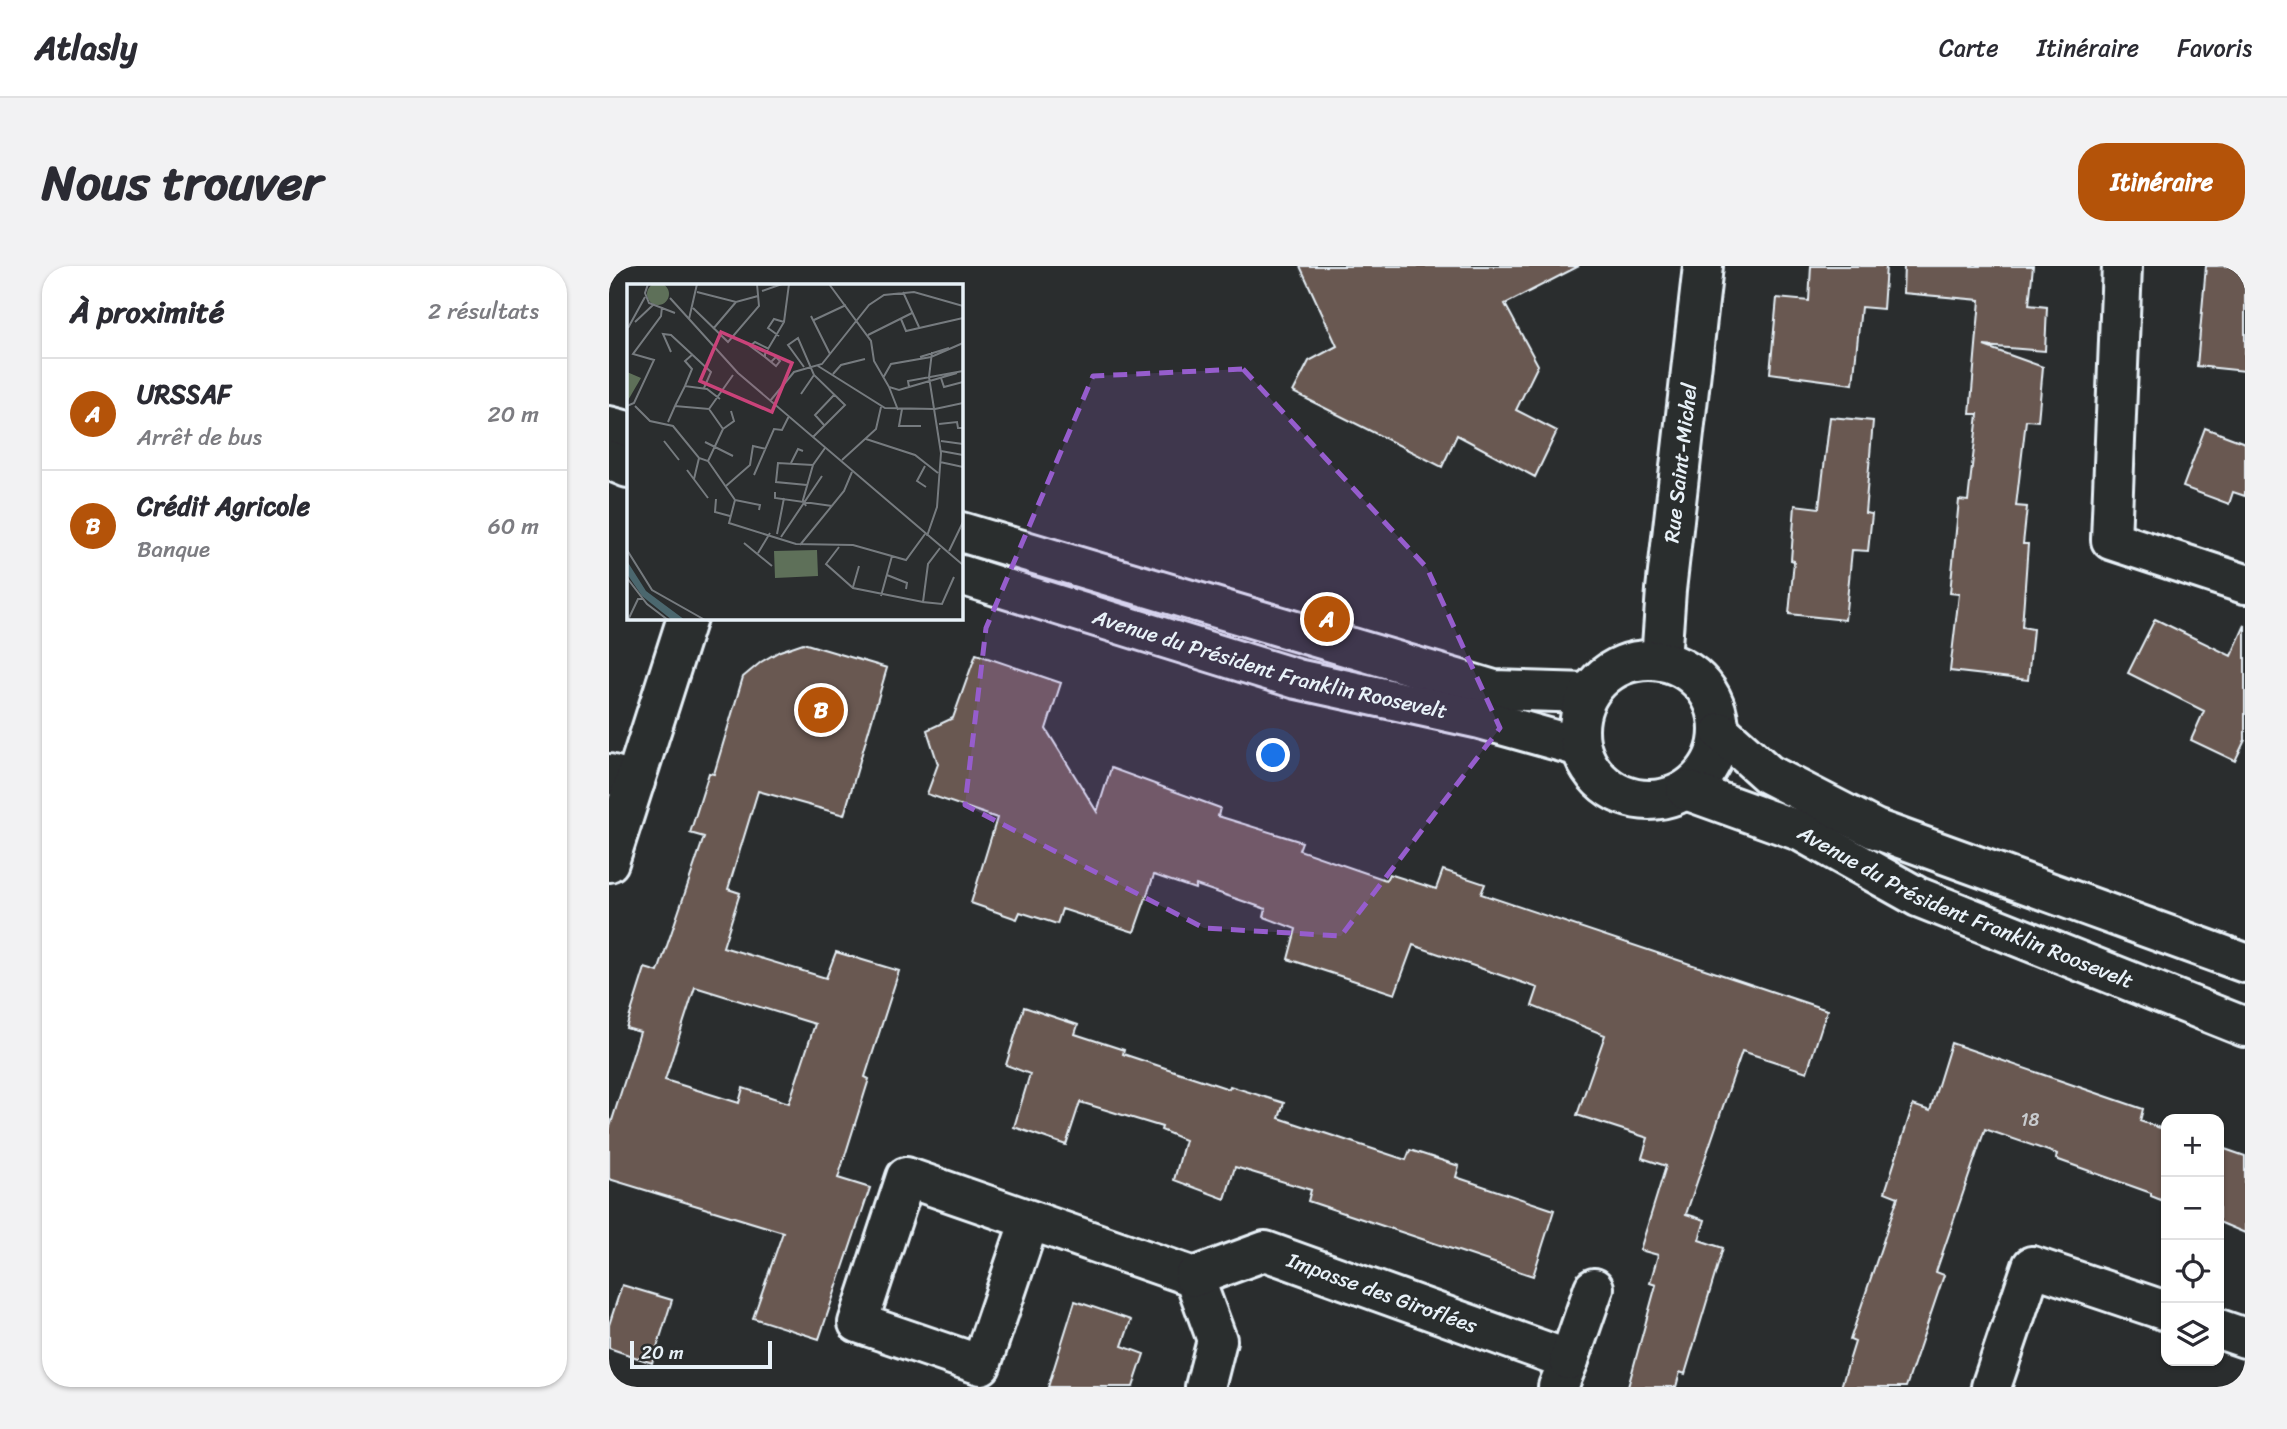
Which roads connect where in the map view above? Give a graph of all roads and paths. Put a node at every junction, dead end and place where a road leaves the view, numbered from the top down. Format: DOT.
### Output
graph roads {
  1 [pos="1703,266"];
  2 [pos="2122,266"];
  3 [pos="609,426"];
  4 [pos="627,431"];
  5 [pos="609,460"];
  6 [pos="627,468"];
  7 [pos="963,533"];
  8 [pos="963,577"];
  9 [pos="2245,584"];
  10 [pos="691,623"];
  11 [pos="1661,660"];
  12 [pos="1588,693"];
  13 [pos="1721,732"];
  14 [pos="1580,747"];
  15 [pos="622,778"];
  16 [pos="1686,790"];
  17 [pos="609,862"];
  18 [pos="2245,963"];
  19 [pos="2245,1027"];
  20 [pos="1030,1220"];
  21 [pos="1194,1277"];
  22 [pos="1594,1288"];
  23 [pos="2161,1309"];
  24 [pos="2224,1331"];
  25 [pos="2245,1338"];
  26 [pos="1564,1373"];
  27 [pos="1205,1387"];
  28 [pos="1991,1387"];
  1 -- 11 [label="main road, Rue Saint-Michel"];
  2 -- 9 [label="main road"];
  3 -- 4 [label="main road"];
  5 -- 6 [label="main road"];
  7 -- 12 [label="main road, Avenue du Président Franklin Roosevelt"];
  8 -- 14 [label="main road, Avenue du Président Franklin Roosevelt"];
  10 -- 15 [label="main road"];
  11 -- 12 [label="main road"];
  11 -- 13 [label="main road"];
  12 -- 14 [label="main road"];
  13 -- 16 [label="main road"];
  13 -- 18 [label="main road, Avenue du Président Franklin Roosevelt"];
  14 -- 16 [label="main road"];
  15 -- 17 [label="main road"];
  16 -- 19 [label="main road, Avenue du Président Franklin Roosevelt"];
  20 -- 20 [label="main road"];
  20 -- 21 [label="main road"];
  21 -- 26 [label="main road, Impasse des Giroflées"];
  21 -- 27 [label="main road"];
  22 -- 26 [label="main road, Impasse des Giroflées"];
  23 -- 28 [label="main road"];
  24 -- 25 [label="main road"];
}
